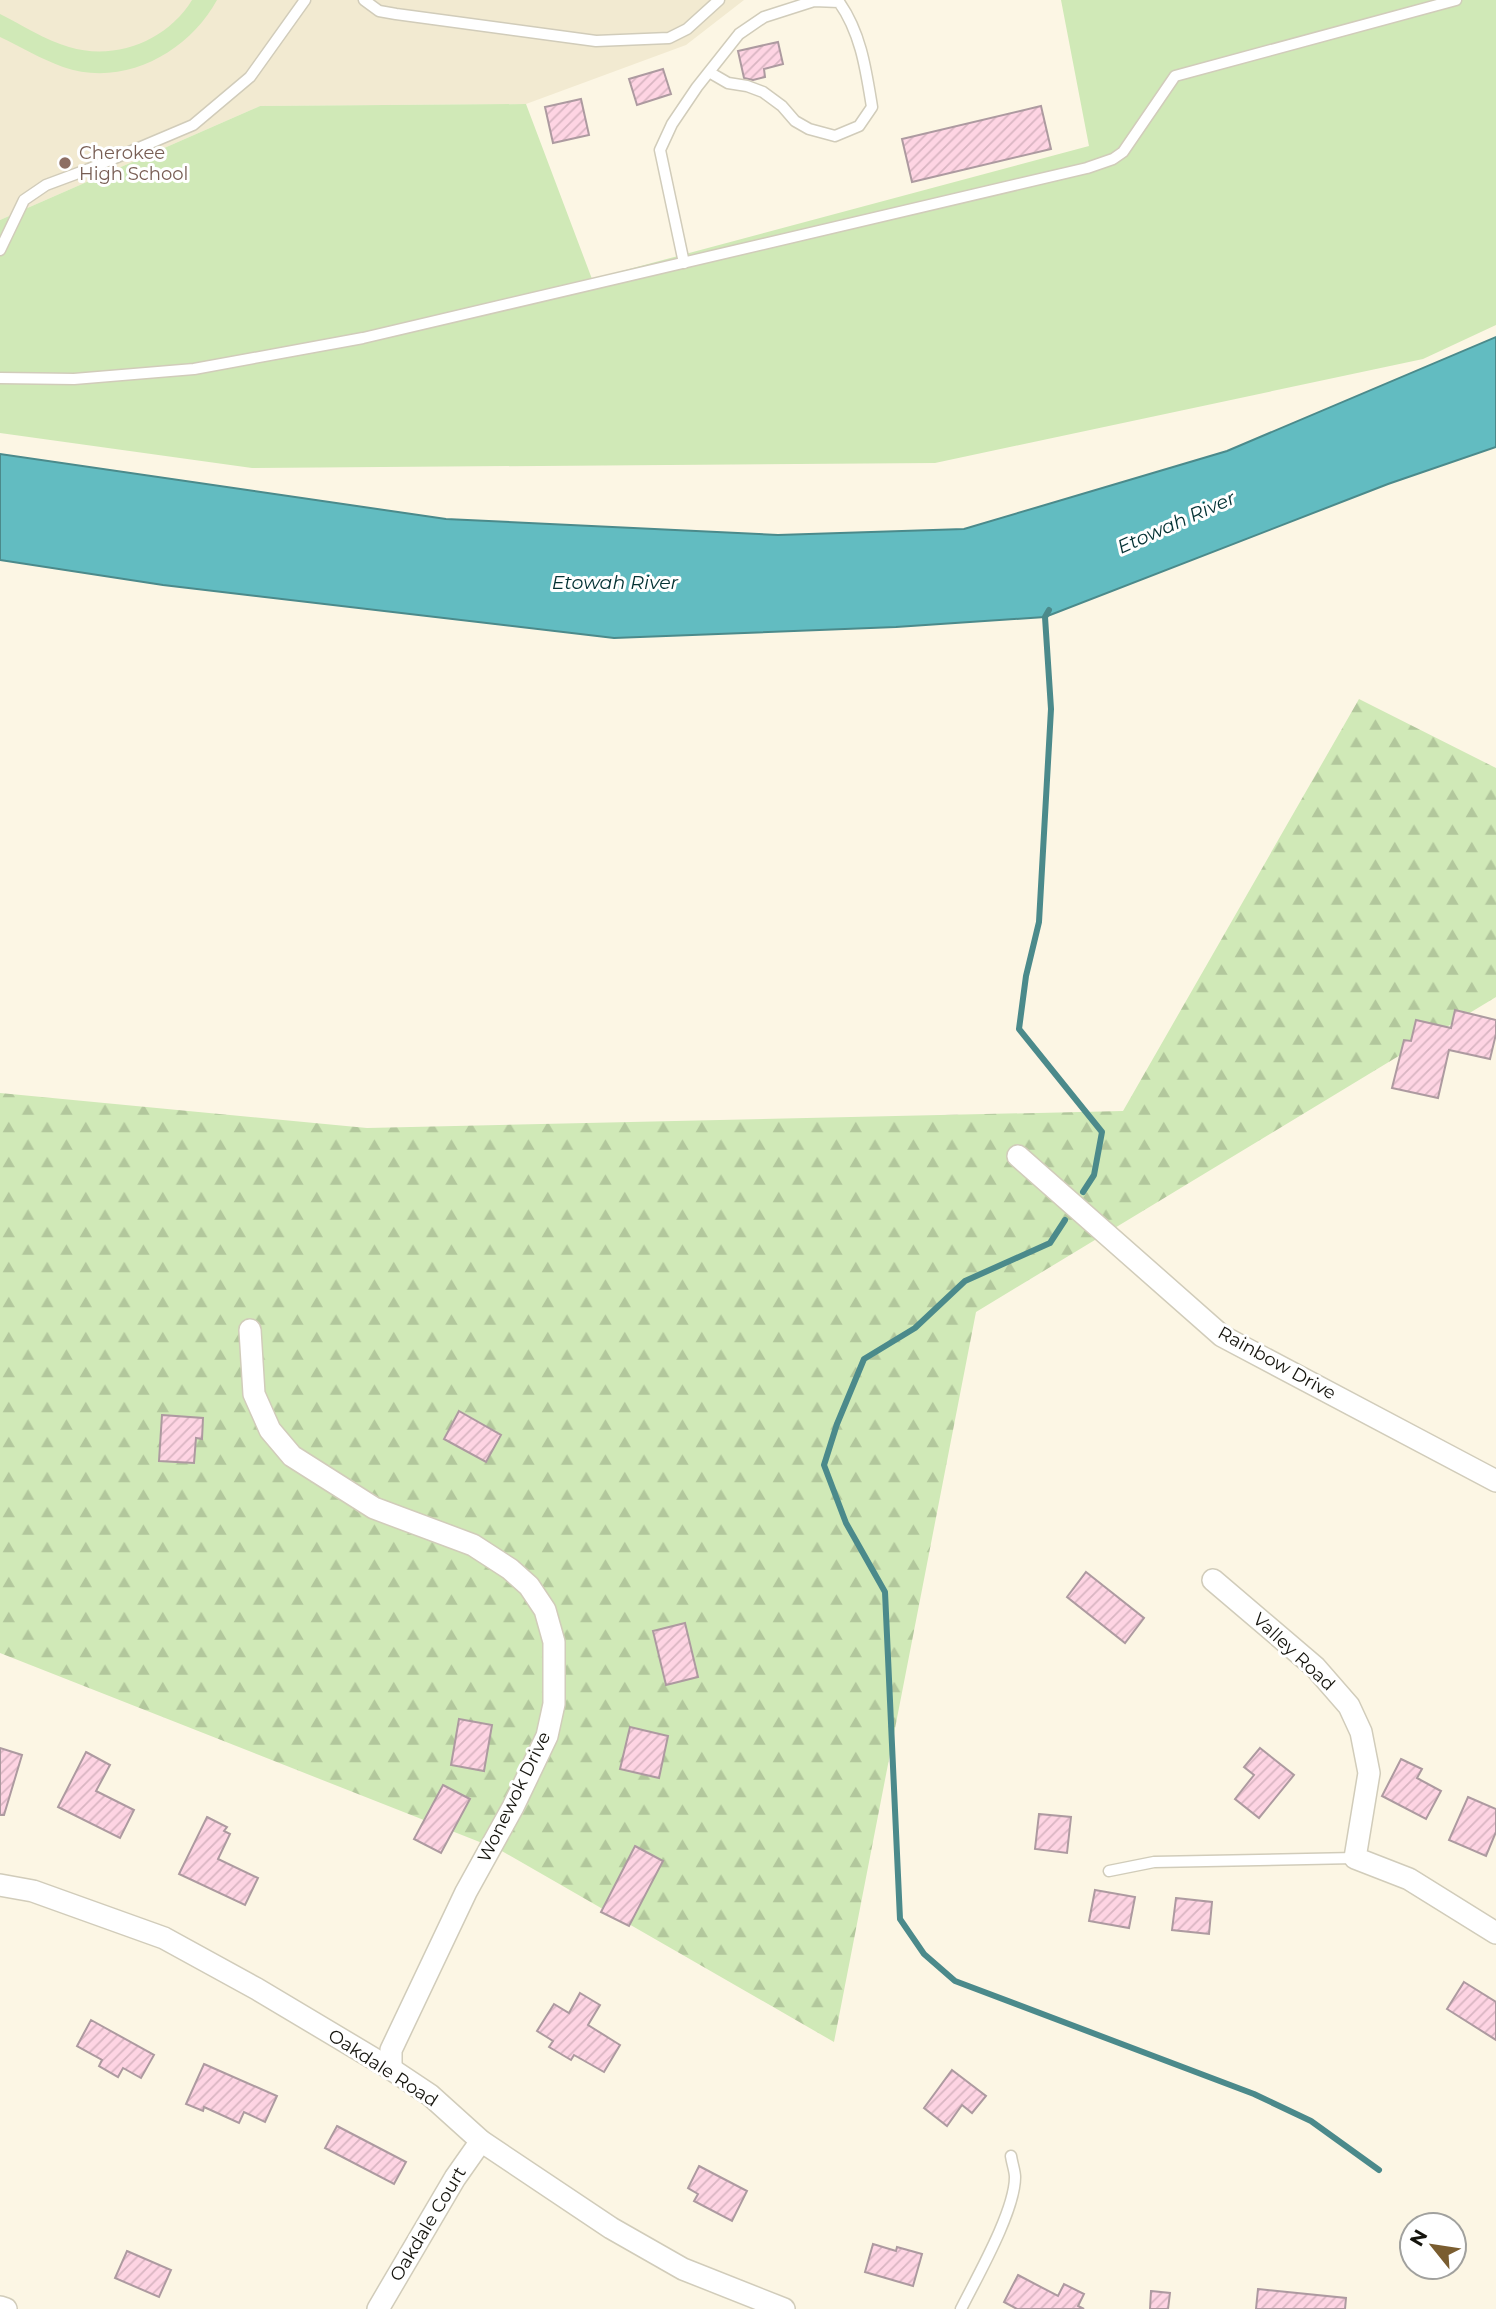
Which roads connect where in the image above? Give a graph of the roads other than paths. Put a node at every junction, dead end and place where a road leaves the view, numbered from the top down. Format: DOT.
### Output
graph roads {
  1 [pos="304,0"];
  2 [pos="364,0"];
  3 [pos="719,0"];
  4 [pos="1456,0"];
  5 [pos="709,72"];
  6 [pos="0,250"];
  7 [pos="684,263"];
  8 [pos="0,378"];
  9 [pos="1018,1156"];
  10 [pos="250,1330"];
  11 [pos="1496,1481"];
  12 [pos="1213,1580"];
  13 [pos="1355,1858"];
  14 [pos="1109,1871"];
  15 [pos="0,1885"];
  16 [pos="1496,1933"];
  17 [pos="391,2069"];
  18 [pos="481,2141"];
  19 [pos="1011,2156"];
  20 [pos="0,2307"];
  21 [pos="6,2309"];
  22 [pos="377,2309"];
  23 [pos="784,2309"];
  24 [pos="961,2309"];
  1 -- 6 [label="lane"];
  2 -- 3 [label="lane"];
  4 -- 7 [label="lane"];
  5 -- 5 [label="lane"];
  5 -- 7 [label="lane"];
  7 -- 8 [label="lane"];
  9 -- 11 [label="street, Rainbow Drive"];
  10 -- 17 [label="street, Wonewok Drive"];
  12 -- 13 [label="street, Valley Road"];
  13 -- 14 [label="lane"];
  13 -- 16 [label="street"];
  15 -- 17 [label="street, Oakdale Road"];
  17 -- 18 [label="street, Oakdale Road"];
  18 -- 22 [label="street, Oakdale Court"];
  18 -- 23 [label="street, Oakdale Road"];
  19 -- 24 [label="lane"];
  20 -- 21 [label="street"];
}
